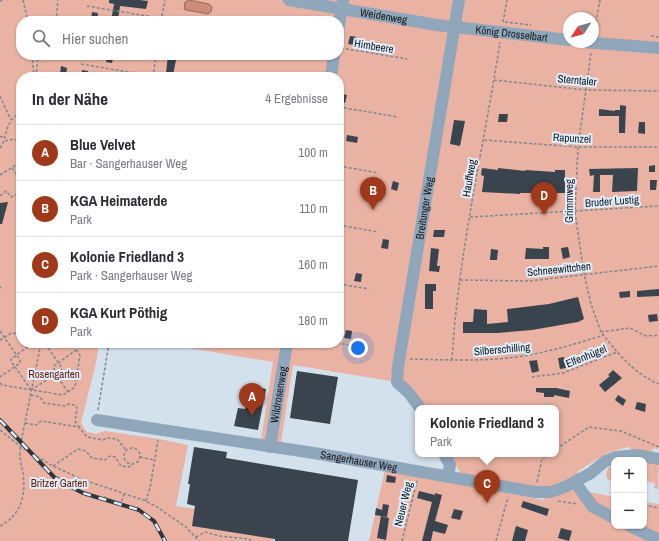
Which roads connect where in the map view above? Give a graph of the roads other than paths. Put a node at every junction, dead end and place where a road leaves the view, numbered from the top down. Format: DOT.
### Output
graph roads {
  1 [pos="289,0"];
  2 [pos="459,0"];
  3 [pos="343,4"];
  4 [pos="341,16"];
  5 [pos="455,27"];
  6 [pos="563,39"];
  7 [pos="599,41"];
  8 [pos="659,48"];
  9 [pos="333,60"];
  10 [pos="332,72"];
  11 [pos="286,348"];
  12 [pos="418,405"];
  13 [pos="97,420"];
  14 [pos="270,447"];
  15 [pos="446,457"];
  16 [pos="659,459"];
  17 [pos="448,477"];
  18 [pos="575,482"];
  19 [pos="611,516"];
  20 [pos="636,529"];
  21 [pos="659,540"];
  1 -- 3 [label="street, Weidenweg"];
  2 -- 5 [label="street, Breitunger Weg"];
  3 -- 4 [label="street"];
  3 -- 5 [label="street, Weidenweg"];
  5 -- 6 [label="street, König Drosselbart"];
  5 -- 12 [label="street, Breitunger Weg"];
  7 -- 8 [label="street"];
  9 -- 10 [label="street"];
  11 -- 14 [label="street, Wildrosenweg"];
  13 -- 14 [label="street, Sangerhauser Weg"];
  14 -- 17 [label="street, Sangerhauser Weg"];
  15 -- 17 [label="street"];
  16 -- 18 [label="street, Sangerhauser Weg"];
  17 -- 18 [label="street, Sangerhauser Weg"];
  18 -- 19 [label="street"];
  20 -- 21 [label="street"];
}
